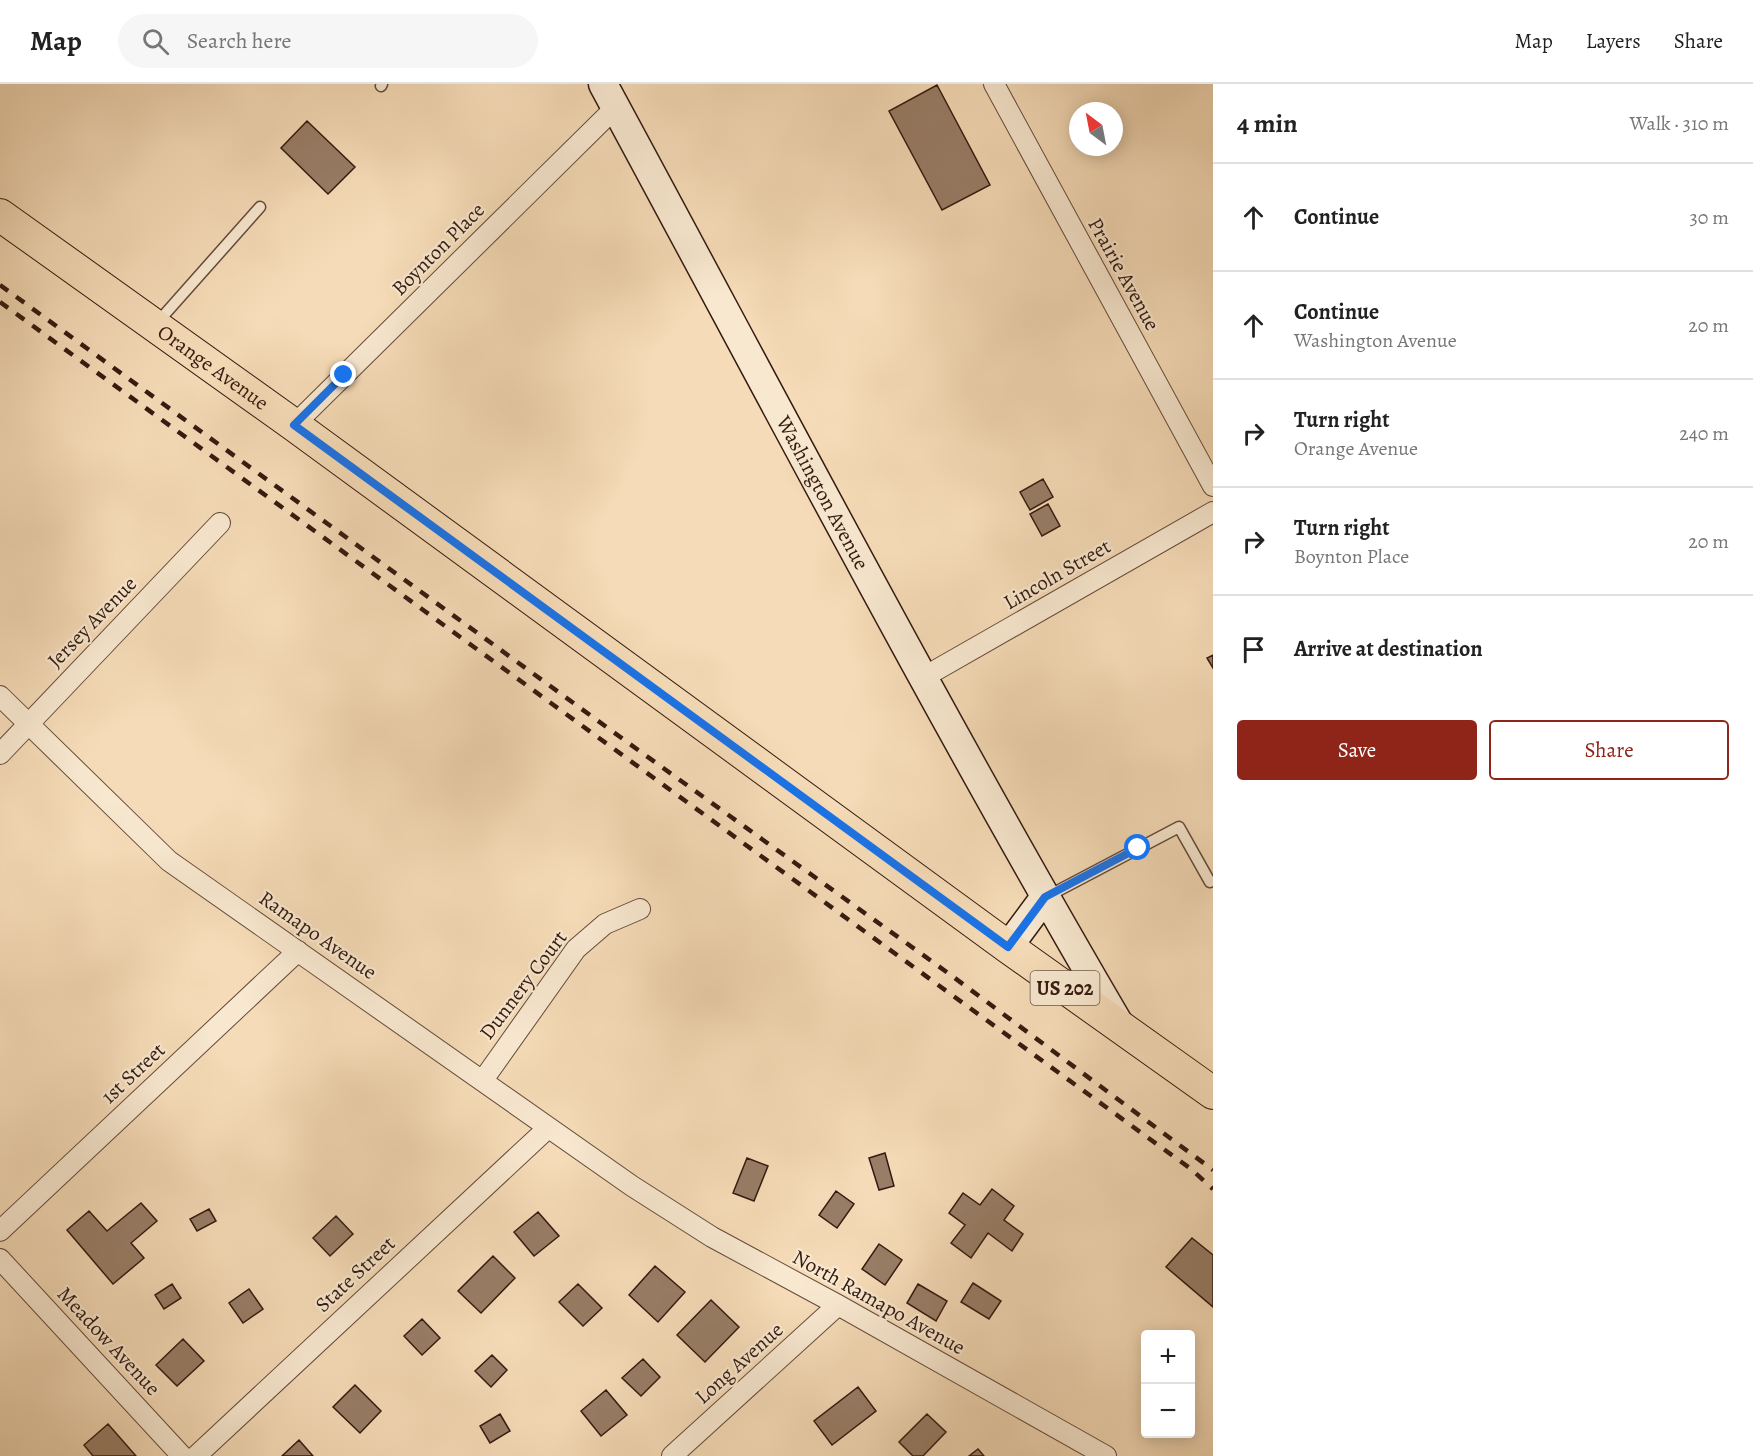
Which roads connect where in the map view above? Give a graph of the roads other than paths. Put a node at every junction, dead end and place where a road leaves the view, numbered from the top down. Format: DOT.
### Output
graph roads {
  1 [pos="994,84"];
  2 [pos="609,96"];
  3 [pos="261,207"];
  4 [pos="0,215"];
  5 [pos="154,325"];
  6 [pos="294,425"];
  7 [pos="1213,486"];
  8 [pos="1213,512"];
  9 [pos="220,523"];
  10 [pos="924,677"];
  11 [pos="0,696"];
  12 [pos="29,723"];
  13 [pos="0,754"];
  14 [pos="1210,882"];
  15 [pos="1045,897"];
  16 [pos="640,909"];
  17 [pos="1008,947"];
  18 [pos="298,951"];
  19 [pos="1122,1029"];
  20 [pos="483,1080"];
  21 [pos="1213,1094"];
  22 [pos="548,1128"];
  23 [pos="632,1186"];
  24 [pos="0,1231"];
  25 [pos="0,1259"];
  26 [pos="838,1305"];
  27 [pos="182,1456"];
  28 [pos="196,1456"];
  29 [pos="672,1456"];
  30 [pos="1106,1456"];
  1 -- 7 [label="street, Prairie Avenue"];
  2 -- 6 [label="street, Boynton Place"];
  2 -- 10 [label="street, Washington Avenue"];
  3 -- 5 [label="lane"];
  4 -- 5 [label="main road, Orange Avenue / US 202"];
  5 -- 6 [label="main road, Orange Avenue / US 202"];
  6 -- 17 [label="main road, Orange Avenue / US 202"];
  8 -- 10 [label="street, Lincoln Street"];
  9 -- 12 [label="street, Jersey Avenue"];
  10 -- 15 [label="street, Washington Avenue"];
  11 -- 12 [label="street, Ramapo Avenue"];
  12 -- 13 [label="street, Jersey Avenue"];
  12 -- 18 [label="street, Ramapo Avenue"];
  14 -- 15 [label="lane"];
  15 -- 17 [label="street"];
  15 -- 19 [label="street, Washington Avenue"];
  16 -- 20 [label="street, Dunnery Court"];
  17 -- 19 [label="main road, Orange Avenue / US 202"];
  18 -- 20 [label="street, Ramapo Avenue"];
  18 -- 24 [label="street, 1st Street"];
  19 -- 21 [label="main road, Orange Avenue / US 202"];
  20 -- 22 [label="street, Ramapo Avenue"];
  22 -- 23 [label="street, Ramapo Avenue"];
  22 -- 28 [label="street, State Street"];
  23 -- 26 [label="street, North Ramapo Avenue"];
  25 -- 27 [label="street, Meadow Avenue"];
  26 -- 29 [label="street, Long Avenue"];
  26 -- 30 [label="street, North Ramapo Avenue"];
}
